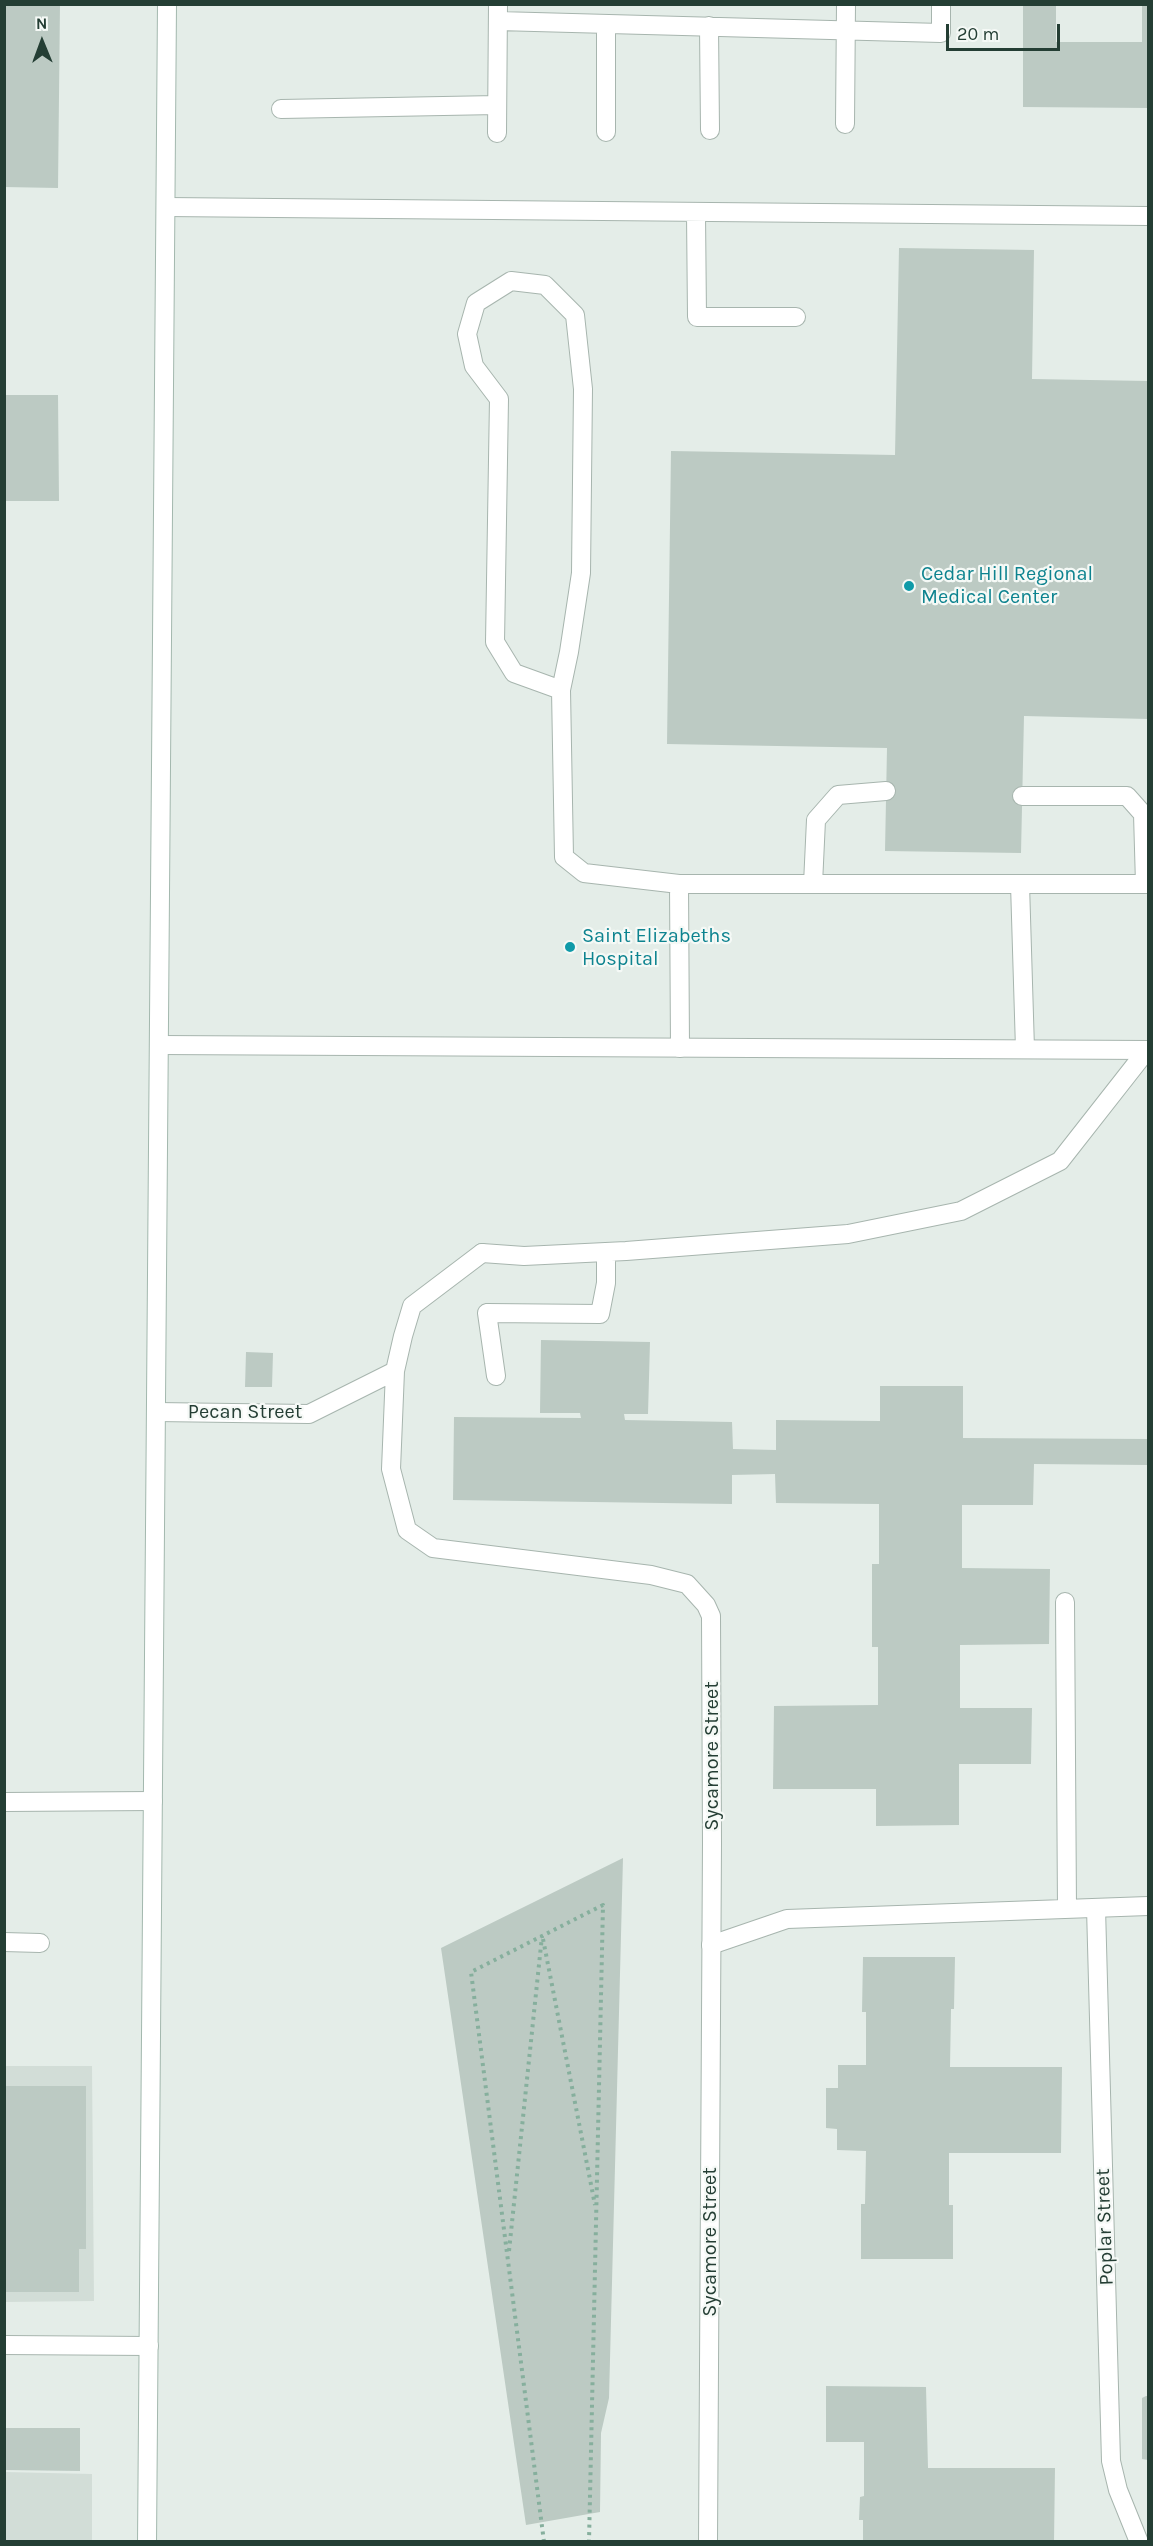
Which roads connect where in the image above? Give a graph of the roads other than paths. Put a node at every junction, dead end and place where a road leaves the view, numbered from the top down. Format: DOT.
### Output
graph roads {
  1 [pos="167,4"];
  2 [pos="846,4"];
  3 [pos="941,4"];
  4 [pos="498,13"];
  5 [pos="606,24"];
  6 [pos="709,26"];
  7 [pos="846,30"];
  8 [pos="497,105"];
  9 [pos="281,109"];
  10 [pos="845,124"];
  11 [pos="710,130"];
  12 [pos="606,132"];
  13 [pos="497,133"];
  14 [pos="165,207"];
  15 [pos="696,214"];
  16 [pos="1149,216"];
  17 [pos="796,317"];
  18 [pos="561,690"];
  19 [pos="886,791"];
  20 [pos="1022,796"];
  21 [pos="679,884"];
  22 [pos="813,884"];
  23 [pos="1020,884"];
  24 [pos="1147,884"];
  25 [pos="159,1045"];
  26 [pos="680,1048"];
  27 [pos="1025,1049"];
  28 [pos="1148,1050"];
  29 [pos="606,1252"];
  30 [pos="395,1371"];
  31 [pos="496,1376"];
  32 [pos="156,1412"];
  33 [pos="1065,1602"];
  34 [pos="153,1801"];
  35 [pos="4,1802"];
  36 [pos="1149,1906"];
  37 [pos="1096,1908"];
  38 [pos="1067,1909"];
  39 [pos="4,1942"];
  40 [pos="40,1943"];
  41 [pos="711,1945"];
  42 [pos="4,2345"];
  43 [pos="149,2346"];
  44 [pos="147,2541"];
  45 [pos="708,2541"];
  46 [pos="1139,2541"];
  1 -- 14 [label="street"];
  2 -- 7 [label="street"];
  3 -- 7 [label="street"];
  4 -- 5 [label="street"];
  4 -- 8 [label="street"];
  5 -- 6 [label="street"];
  5 -- 12 [label="street"];
  6 -- 7 [label="street"];
  6 -- 11 [label="street"];
  7 -- 10 [label="street"];
  8 -- 9 [label="street"];
  8 -- 13 [label="street"];
  14 -- 15 [label="street"];
  14 -- 25 [label="street"];
  15 -- 16 [label="street"];
  15 -- 17 [label="street"];
  18 -- 18 [label="street"];
  18 -- 21 [label="street"];
  19 -- 22 [label="street"];
  20 -- 24 [label="street"];
  21 -- 22 [label="street"];
  21 -- 26 [label="street"];
  22 -- 23 [label="street"];
  23 -- 24 [label="street"];
  23 -- 27 [label="street"];
  25 -- 26 [label="street"];
  25 -- 32 [label="street"];
  26 -- 27 [label="street"];
  27 -- 28 [label="street"];
  28 -- 29 [label="street"];
  29 -- 30 [label="street, Sycamore Street"];
  29 -- 31 [label="street"];
  30 -- 32 [label="street, Pecan Street"];
  30 -- 41 [label="street, Sycamore Street"];
  32 -- 34 [label="street"];
  33 -- 38 [label="street"];
  34 -- 35 [label="street"];
  34 -- 43 [label="street"];
  36 -- 37 [label="street"];
  37 -- 38 [label="street"];
  37 -- 46 [label="street, Poplar Street"];
  38 -- 41 [label="street"];
  39 -- 40 [label="street"];
  41 -- 45 [label="street, Sycamore Street"];
  42 -- 43 [label="street"];
  43 -- 44 [label="street"];
}
